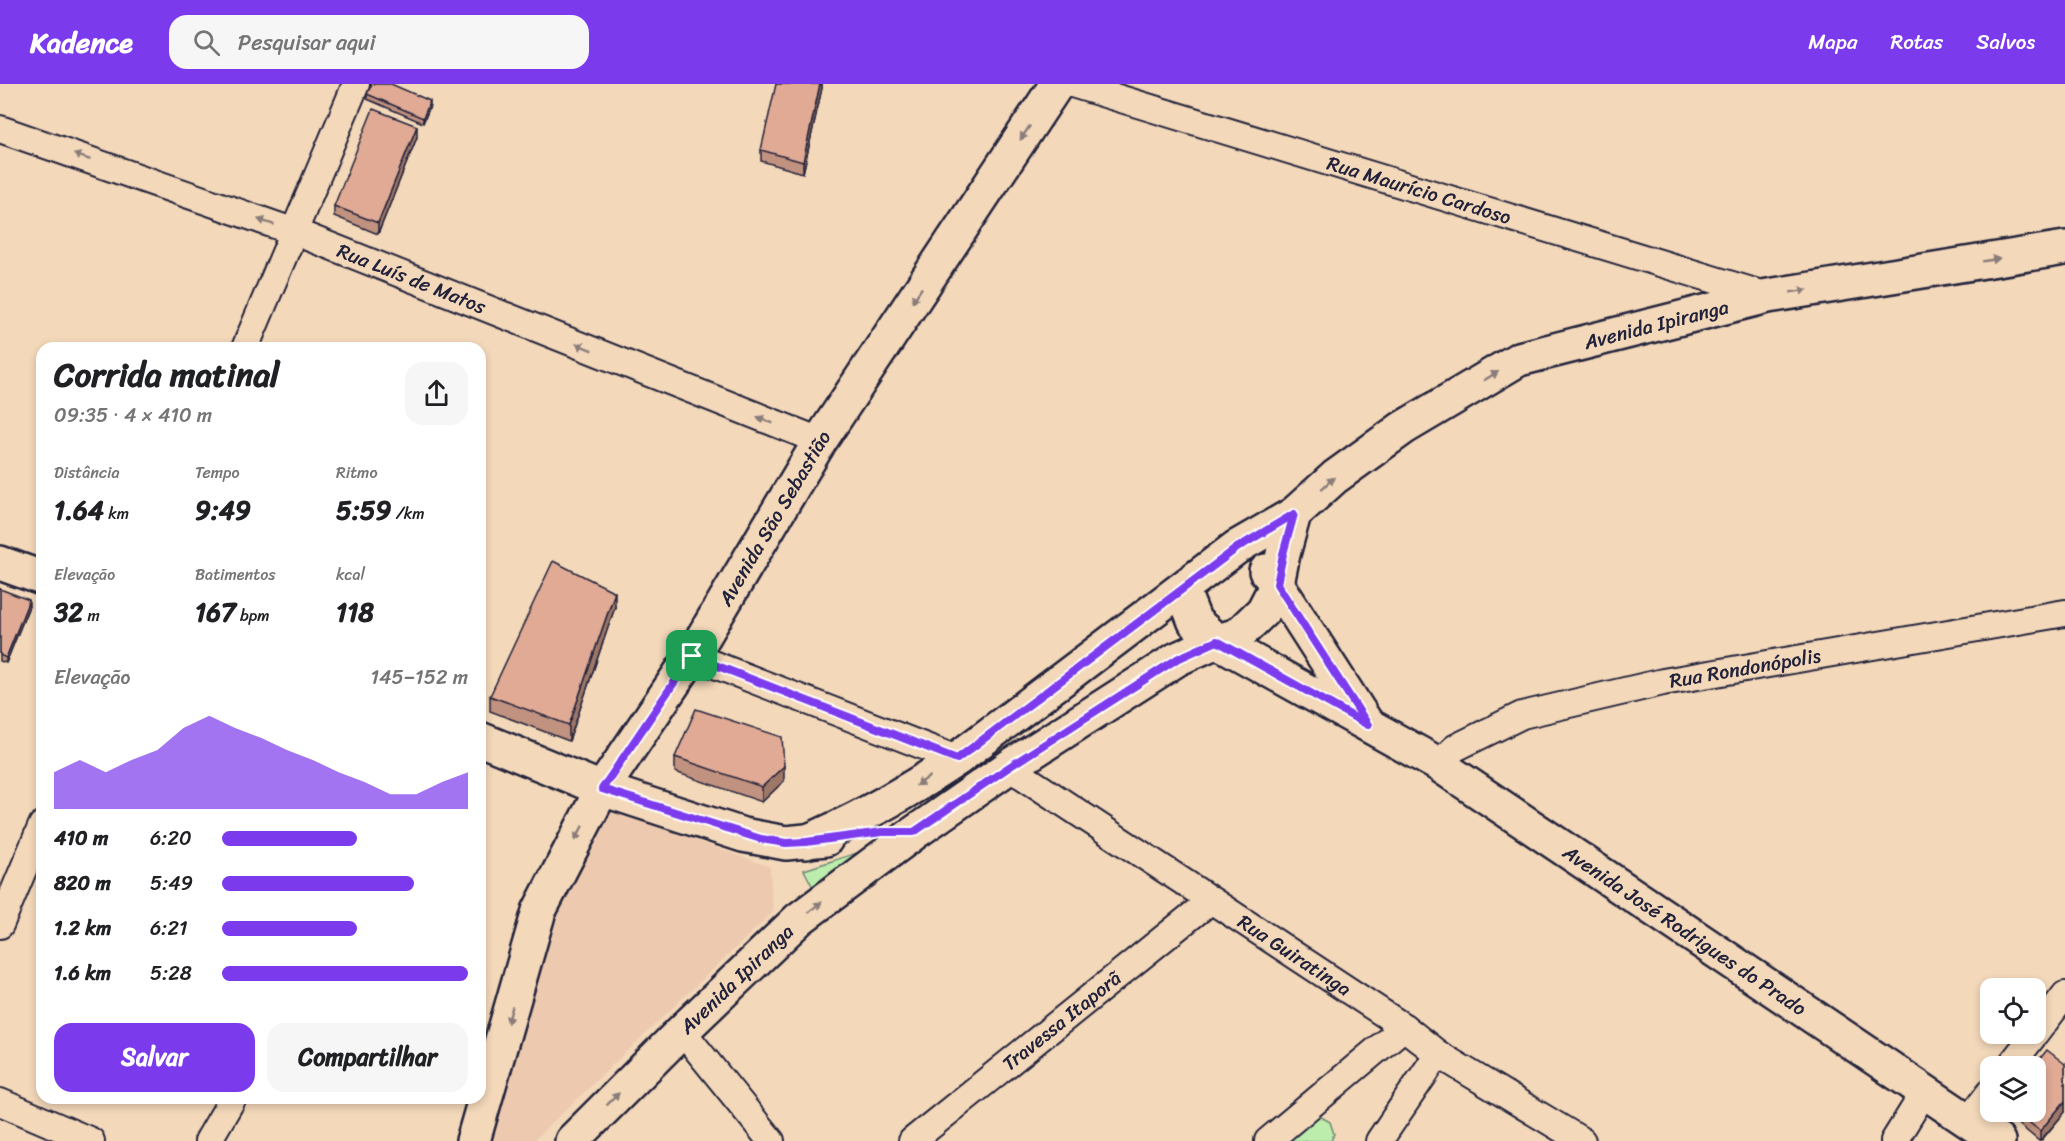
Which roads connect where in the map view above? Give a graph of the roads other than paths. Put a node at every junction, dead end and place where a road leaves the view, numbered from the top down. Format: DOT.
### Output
graph roads {
  1 [pos="356,84"];
  2 [pos="1057,84"];
  3 [pos="1072,84"];
  4 [pos="0,129"];
  5 [pos="295,232"];
  6 [pos="2065,248"];
  7 [pos="1768,297"];
  8 [pos="248,342"];
  9 [pos="820,441"];
  10 [pos="1294,514"];
  11 [pos="1237,548"];
  12 [pos="0,562"];
  13 [pos="36,576"];
  14 [pos="1277,584"];
  15 [pos="1182,589"];
  16 [pos="2065,613"];
  17 [pos="1217,641"];
  18 [pos="692,656"];
  19 [pos="1368,725"];
  20 [pos="486,741"];
  21 [pos="957,759"];
  22 [pos="1438,764"];
  23 [pos="1009,767"];
  24 [pos="602,789"];
  25 [pos="914,832"];
  26 [pos="36,839"];
  27 [pos="806,842"];
  28 [pos="1210,901"];
  29 [pos="0,925"];
  30 [pos="2065,995"];
  31 [pos="2046,1019"];
  32 [pos="1404,1027"];
  33 [pos="682,1031"];
  34 [pos="2027,1044"];
  35 [pos="1438,1054"];
  36 [pos="2018,1056"];
  37 [pos="1925,1091"];
  38 [pos="486,1096"];
  39 [pos="0,1102"];
  40 [pos="230,1104"];
  41 [pos="484,1104"];
  42 [pos="1980,1105"];
  43 [pos="1968,1121"];
  44 [pos="91,1141"];
  45 [pos="208,1141"];
  46 [pos="473,1141"];
  47 [pos="572,1141"];
  48 [pos="771,1141"];
  49 [pos="912,1141"];
  50 [pos="1268,1141"];
  51 [pos="1379,1141"];
  52 [pos="1582,1141"];
  53 [pos="1894,1141"];
  54 [pos="1998,1141"];
  1 -- 5 [label="street"];
  2 -- 9 [label="street, Avenida São Sebastião, one-way"];
  3 -- 7 [label="street, Rua Maurício Cardoso"];
  5 -- 4 [label="street, Rua Luís de Matos, one-way"];
  5 -- 8 [label="street"];
  9 -- 5 [label="street, Rua Luís de Matos, one-way"];
  7 -- 6 [label="street, Avenida Ipiranga, one-way"];
  10 -- 7 [label="street, Avenida Ipiranga, one-way"];
  9 -- 18 [label="street, Avenida São Sebastião"];
  10 -- 11 [label="street, Avenida Ipiranga"];
  10 -- 14 [label="street, Avenida Ipiranga"];
  11 -- 14 [label="street"];
  11 -- 15 [label="street, Avenida Ipiranga"];
  12 -- 13 [label="street"];
  14 -- 17 [label="street, Avenida Ipiranga"];
  14 -- 19 [label="street, Avenida José Rodrigues do Prado"];
  15 -- 17 [label="street"];
  15 -- 21 [label="street, Avenida Ipiranga"];
  16 -- 22 [label="street, Rua Rondonópolis"];
  17 -- 19 [label="street, Avenida José Rodrigues do Prado"];
  17 -- 23 [label="street, Avenida Ipiranga"];
  18 -- 21 [label="street"];
  18 -- 24 [label="street, Avenida São Sebastião"];
  19 -- 22 [label="street, Avenida José Rodrigues do Prado"];
  20 -- 24 [label="street"];
  21 -- 27 [label="street, Avenida Ipiranga, one-way"];
  22 -- 37 [label="street, Avenida José Rodrigues do Prado"];
  23 -- 25 [label="street, Avenida Ipiranga"];
  23 -- 28 [label="street, Rua Guiratinga"];
  24 -- 27 [label="street"];
  24 -- 38 [label="street, Avenida São Sebastião, one-way"];
  25 -- 27 [label="street"];
  33 -- 25 [label="street, Avenida Ipiranga, one-way"];
  26 -- 29 [label="street"];
  28 -- 32 [label="street, Rua Guiratinga"];
  28 -- 49 [label="street, Travessa Itaporã"];
  30 -- 31 [label="street"];
  32 -- 35 [label="street, Rua Guiratinga"];
  32 -- 50 [label="street"];
  47 -- 33 [label="street, Avenida Ipiranga, one-way"];
  33 -- 48 [label="street"];
  34 -- 36 [label="street"];
  35 -- 51 [label="street"];
  35 -- 52 [label="street, Rua Guiratinga"];
  37 -- 43 [label="street, Avenida José Rodrigues do Prado"];
  37 -- 53 [label="street"];
  39 -- 44 [label="street"];
  40 -- 45 [label="street"];
  41 -- 46 [label="street, Avenida São Sebastião, one-way"];
  42 -- 43 [label="street"];
  43 -- 54 [label="street, Avenida José Rodrigues do Prado"];
}
